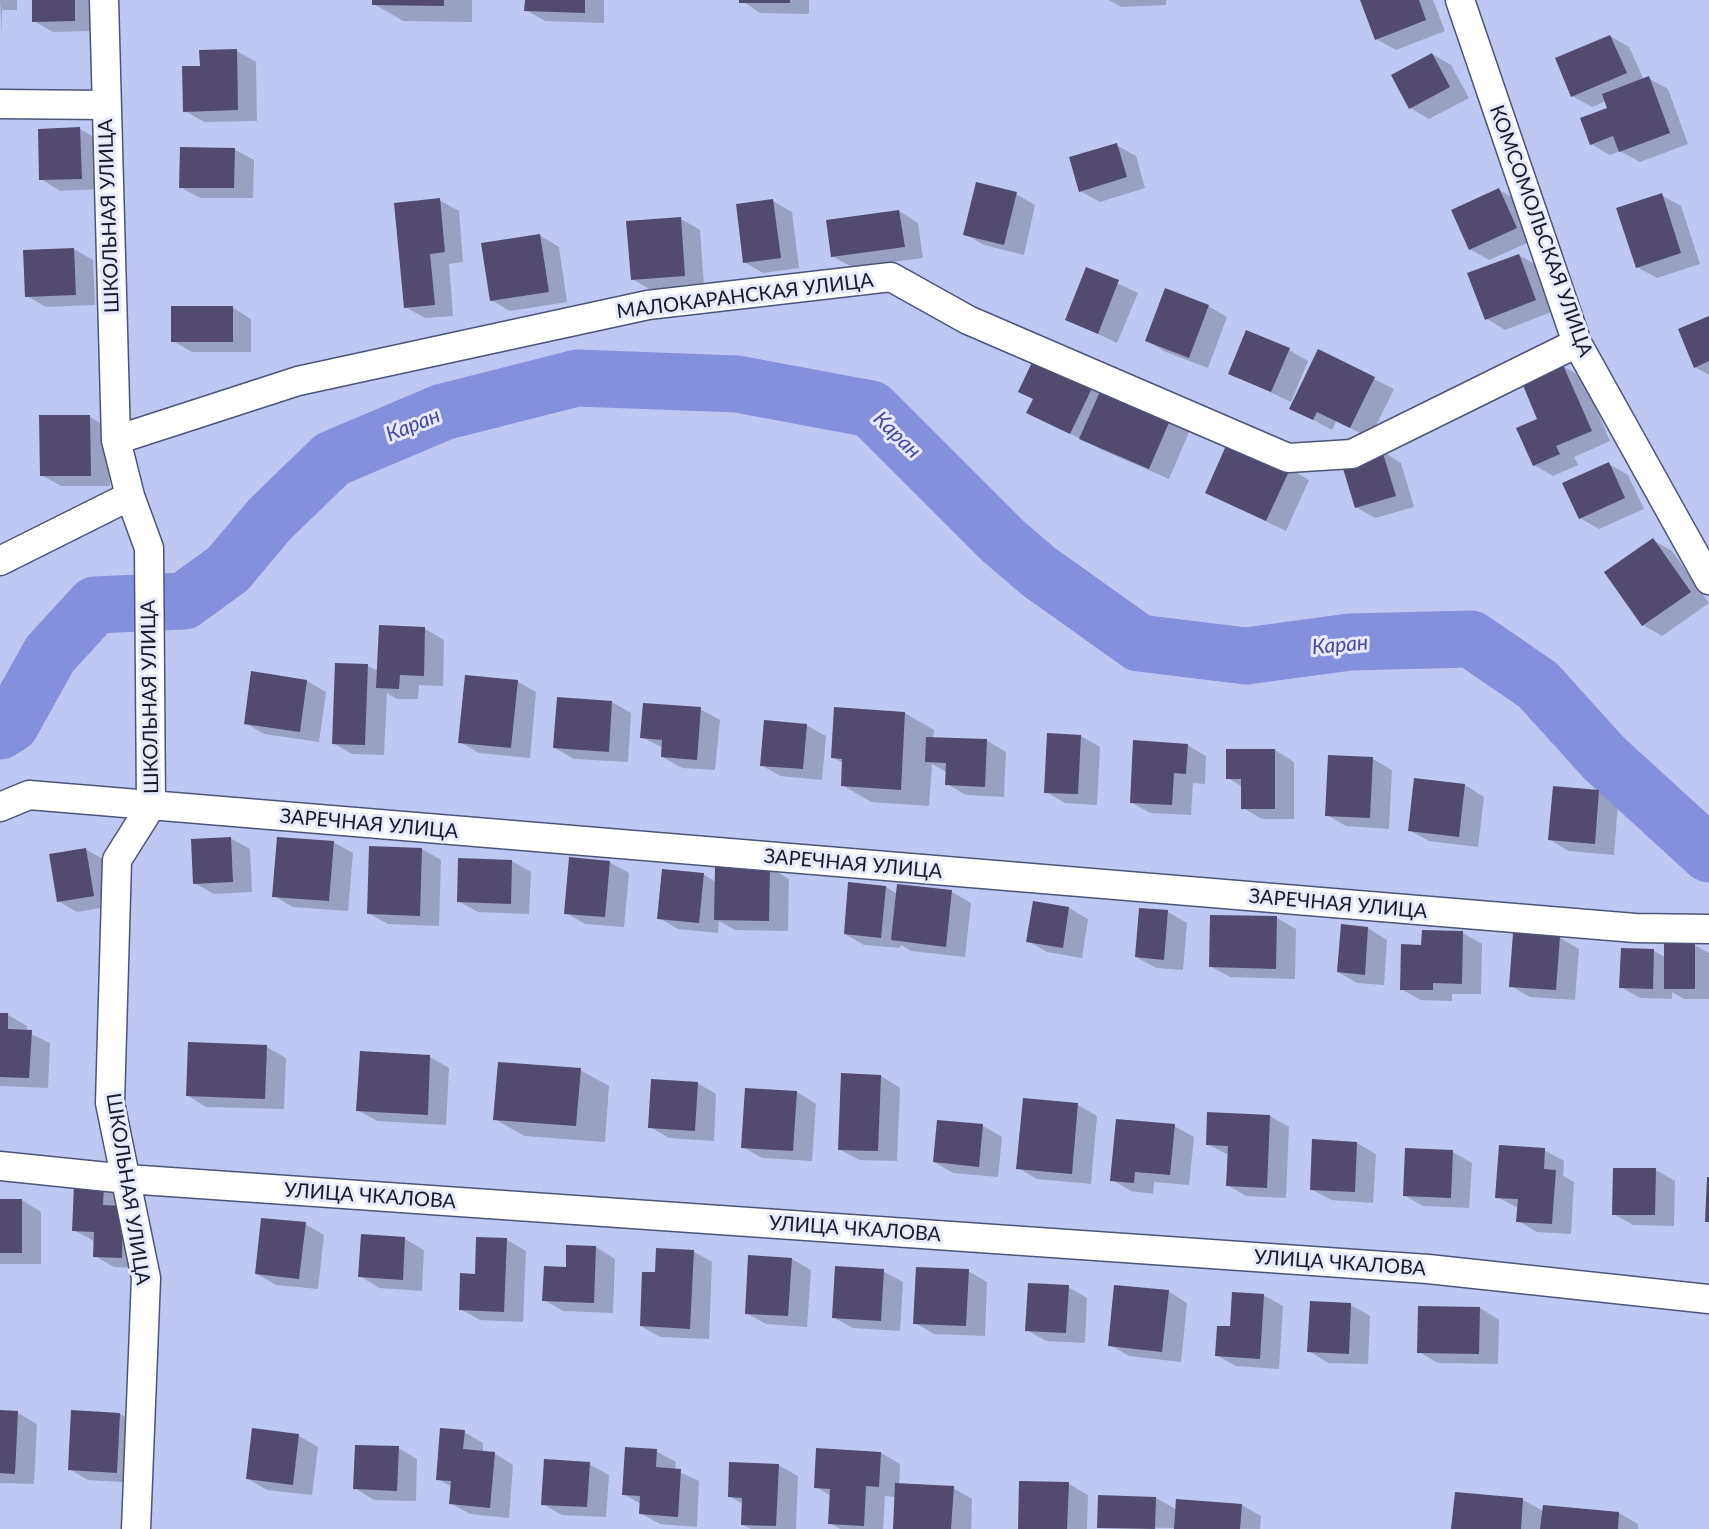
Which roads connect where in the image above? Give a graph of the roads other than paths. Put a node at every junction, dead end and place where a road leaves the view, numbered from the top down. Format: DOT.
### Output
graph roads {
  1 [pos="104,0"];
  2 [pos="1460,0"];
  3 [pos="0,104"];
  4 [pos="105,105"];
  5 [pos="1577,343"];
  6 [pos="116,440"];
  7 [pos="130,496"];
  8 [pos="0,561"];
  9 [pos="1709,580"];
  10 [pos="151,806"];
  11 [pos="0,807"];
  12 [pos="1709,929"];
  13 [pos="0,1166"];
  14 [pos="127,1179"];
  15 [pos="1709,1299"];
  16 [pos="136,1529"];
  1 -- 4 [label="street, ШКОЛЬНАЯ УЛИЦА"];
  2 -- 5 [label="street, КОМСОМОЛЬСКАЯ УЛИЦА"];
  3 -- 4 [label="street"];
  4 -- 6 [label="street, ШКОЛЬНАЯ УЛИЦА"];
  5 -- 6 [label="street, МАЛОКАРАНСКАЯ УЛИЦА"];
  5 -- 9 [label="street, КОМСОМОЛЬСКАЯ УЛИЦА"];
  6 -- 7 [label="street, ШКОЛЬНАЯ УЛИЦА"];
  7 -- 8 [label="street"];
  7 -- 10 [label="street, ШКОЛЬНАЯ УЛИЦА"];
  10 -- 11 [label="street, ЗАРЕЧНАЯ УЛИЦА"];
  10 -- 12 [label="street, ЗАРЕЧНАЯ УЛИЦА"];
  10 -- 14 [label="street, ШКОЛЬНАЯ УЛИЦА"];
  13 -- 14 [label="street, УЛИЦА ЧКАЛОВА"];
  14 -- 15 [label="street, УЛИЦА ЧКАЛОВА"];
  14 -- 16 [label="street, ШКОЛЬНАЯ УЛИЦА"];
}
